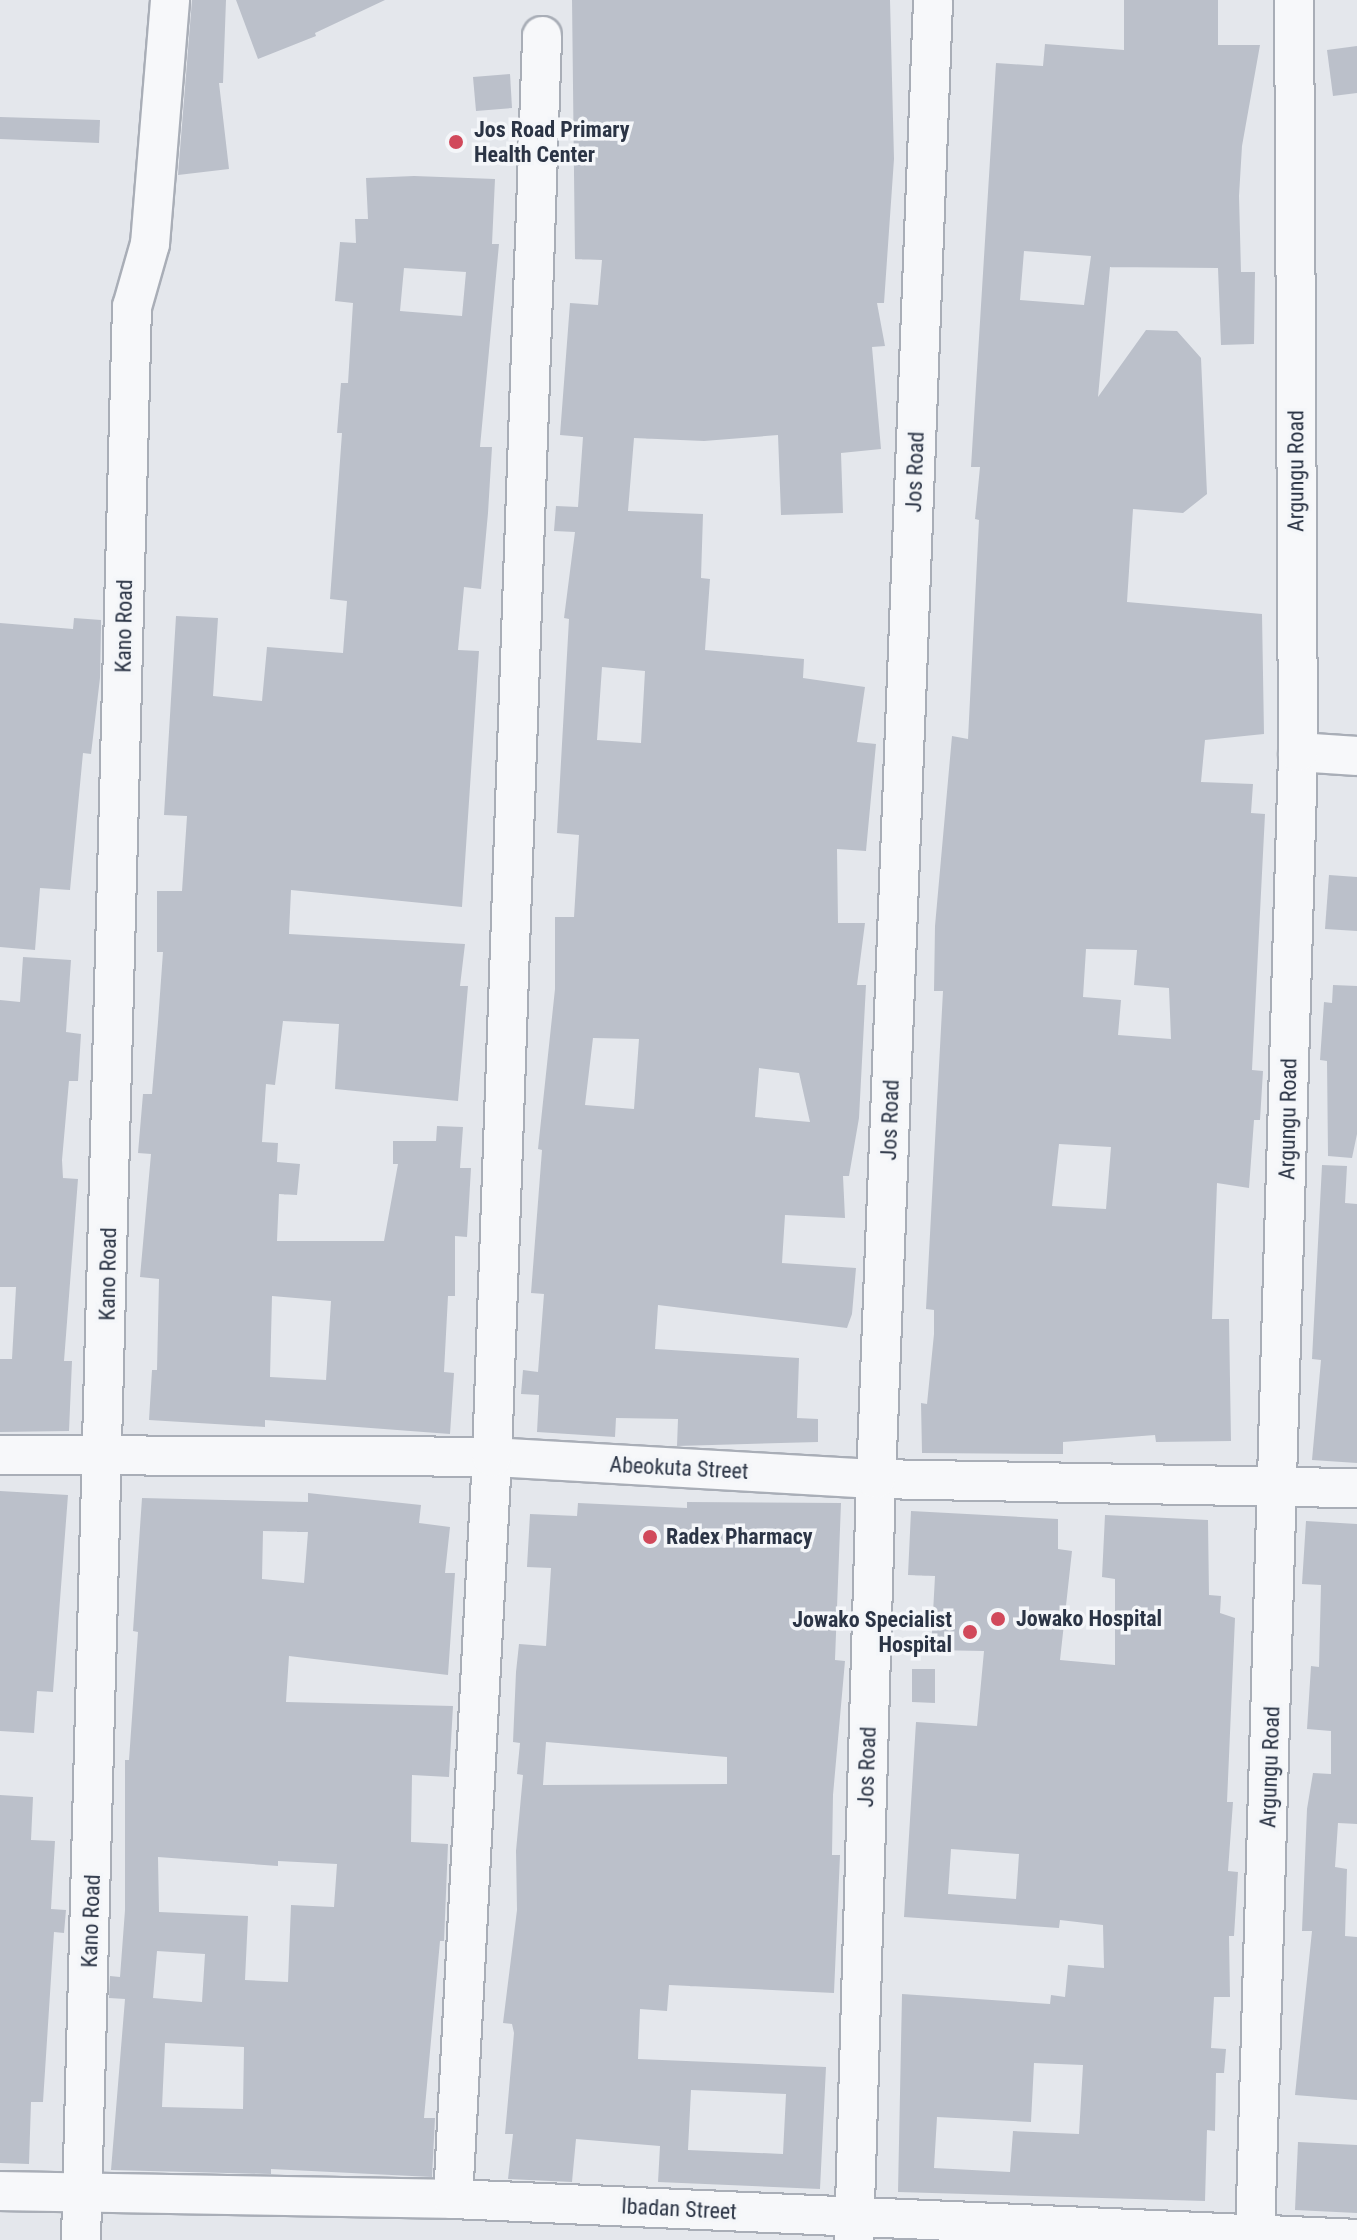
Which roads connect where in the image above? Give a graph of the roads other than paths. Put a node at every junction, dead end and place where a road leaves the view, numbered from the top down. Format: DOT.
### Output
graph roads {
  1 [pos="170,0"];
  2 [pos="933,0"];
  3 [pos="1294,0"];
  4 [pos="542,36"];
  5 [pos="1298,752"];
  6 [pos="1357,756"];
  7 [pos="0,1455"];
  8 [pos="104,1456"];
  9 [pos="492,1457"];
  10 [pos="876,1479"];
  11 [pos="1279,1483"];
  12 [pos="1357,1488"];
  13 [pos="0,2191"];
  14 [pos="83,2193"];
  15 [pos="453,2199"];
  16 [pos="854,2229"];
  17 [pos="1255,2238"];
  18 [pos="1357,2239"];
  19 [pos="81,2240"];
  1 -- 8 [label="street, Kano Road"];
  2 -- 10 [label="street, Jos Road"];
  3 -- 5 [label="street, Argungu Road"];
  4 -- 9 [label="street"];
  5 -- 6 [label="street"];
  5 -- 11 [label="street, Argungu Road"];
  7 -- 8 [label="street, Abeokuta Street"];
  8 -- 9 [label="street, Abeokuta Street"];
  8 -- 14 [label="street, Kano Road"];
  9 -- 10 [label="street, Abeokuta Street"];
  9 -- 15 [label="street"];
  10 -- 11 [label="street, Abeokuta Street"];
  10 -- 16 [label="street, Jos Road"];
  11 -- 12 [label="street, Abeokuta Street"];
  11 -- 17 [label="street, Argungu Road"];
  13 -- 14 [label="street, Ibadan Street"];
  14 -- 15 [label="street, Ibadan Street"];
  14 -- 19 [label="street, Kano Road"];
  15 -- 16 [label="street, Ibadan Street"];
  16 -- 17 [label="street, Ibadan Street"];
  17 -- 18 [label="street, Ibadan Street"];
}
